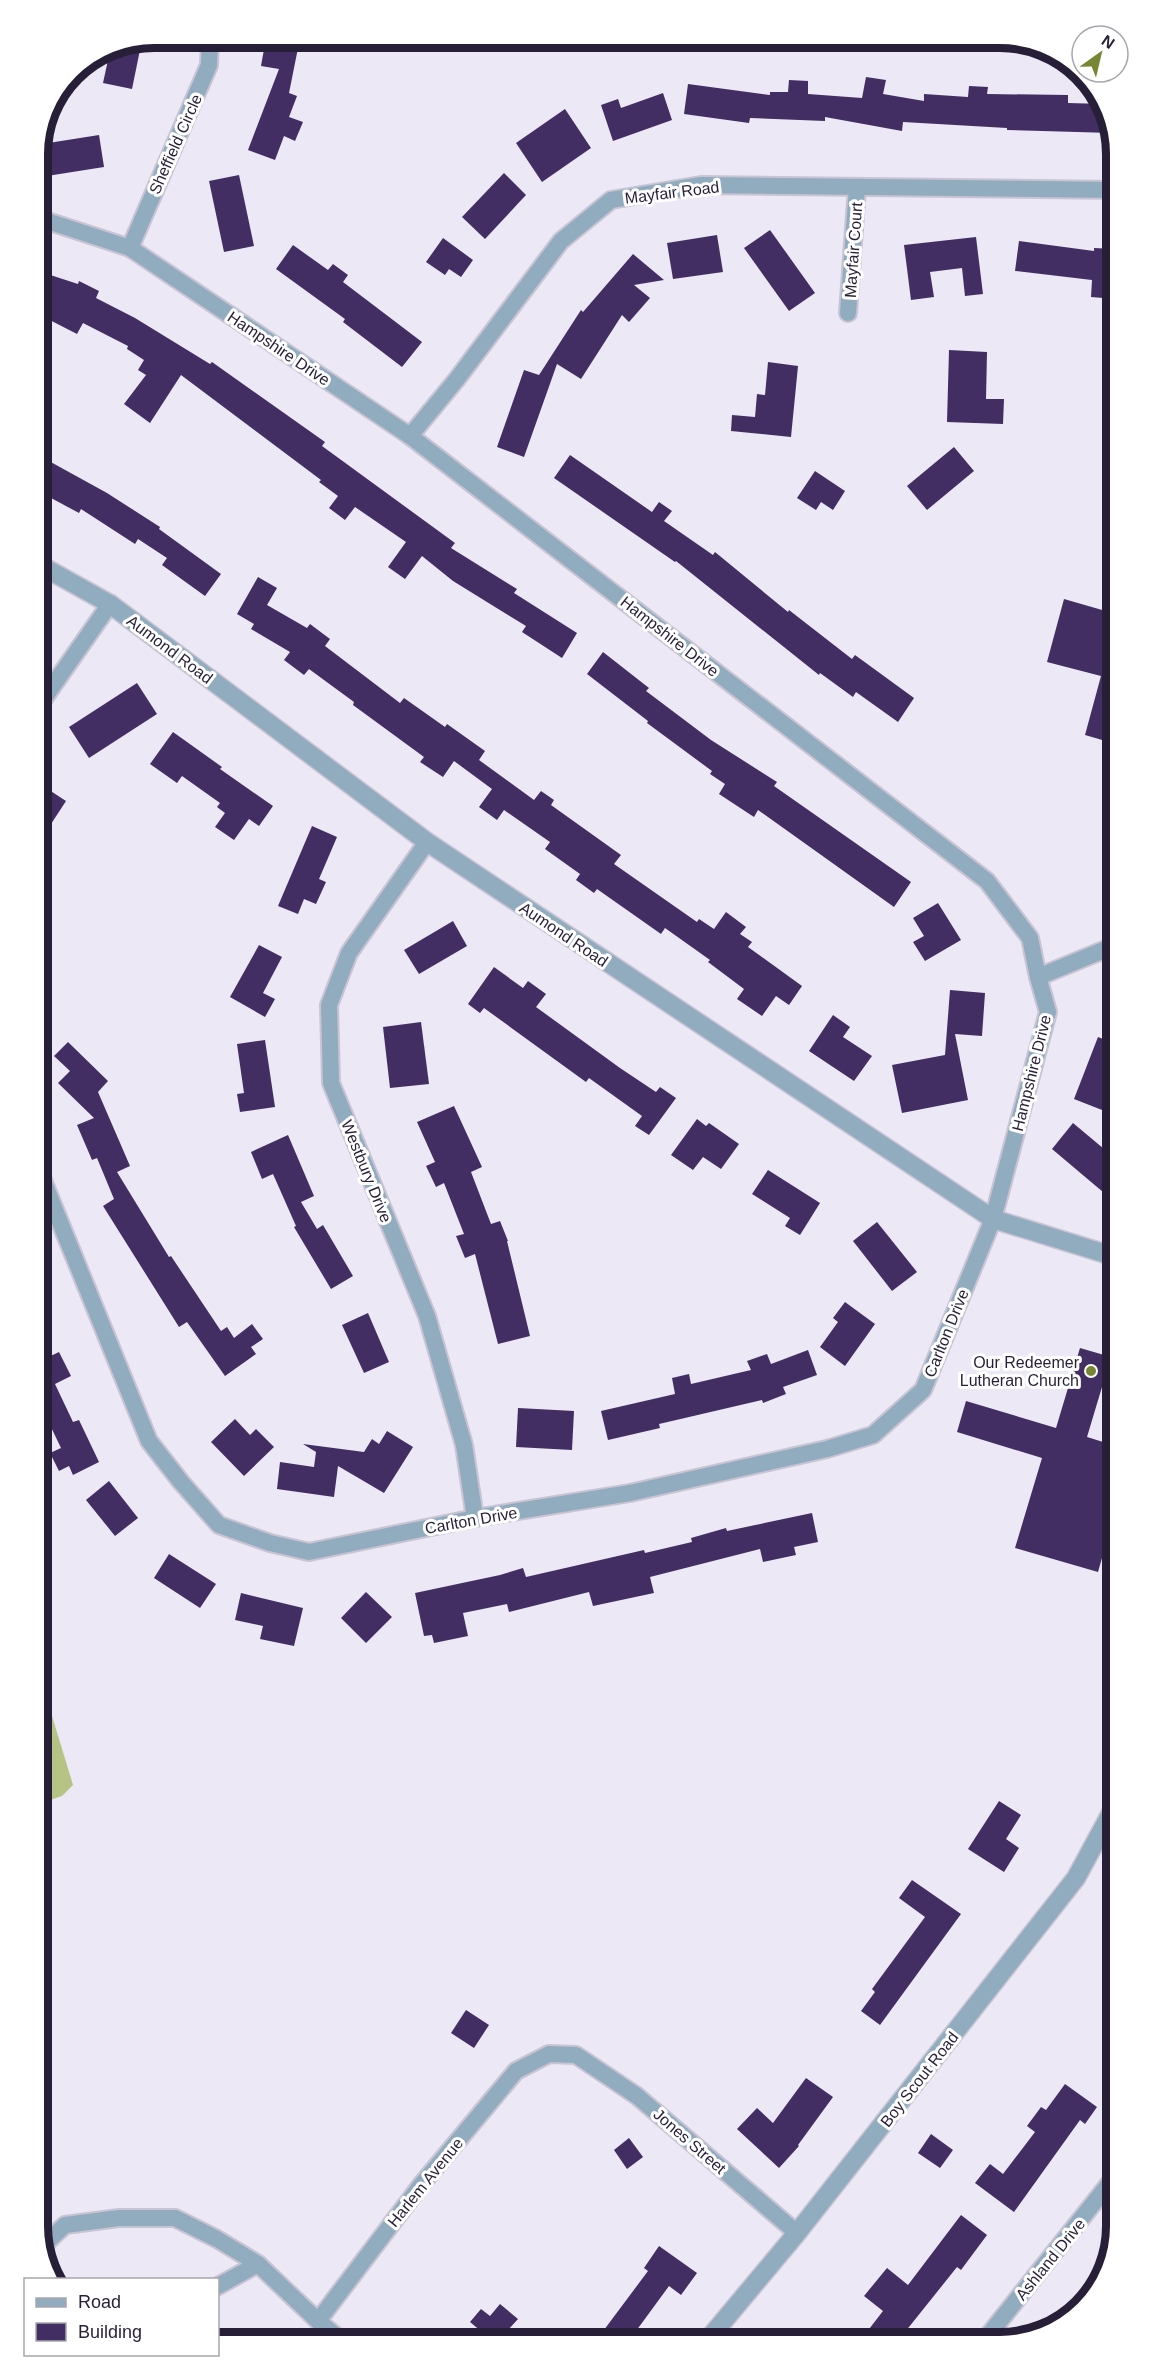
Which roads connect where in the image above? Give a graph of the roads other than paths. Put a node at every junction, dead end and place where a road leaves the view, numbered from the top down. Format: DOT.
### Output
graph roads {
  1 [pos="210,48"];
  2 [pos="857,187"];
  3 [pos="1106,190"];
  4 [pos="48,221"];
  5 [pos="130,248"];
  6 [pos="848,313"];
  7 [pos="410,436"];
  8 [pos="48,570"];
  9 [pos="110,604"];
  10 [pos="48,693"];
  11 [pos="427,842"];
  12 [pos="1106,949"];
  13 [pos="1038,977"];
  14 [pos="48,1193"];
  15 [pos="993,1219"];
  16 [pos="1106,1254"];
  17 [pos="476,1518"];
  18 [pos="1106,1822"];
  19 [pos="576,2055"];
  20 [pos="1106,2188"];
  21 [pos="797,2233"];
  22 [pos="49,2240"];
  23 [pos="258,2264"];
  24 [pos="219,2285"];
  25 [pos="318,2321"];
  26 [pos="331,2332"];
  27 [pos="714,2332"];
  28 [pos="992,2332"];
  1 -- 5 [label="street, Sheffield Circle"];
  2 -- 3 [label="street, Mayfair Road"];
  2 -- 6 [label="street, Mayfair Court"];
  2 -- 7 [label="street, Mayfair Road"];
  4 -- 5 [label="street, Hampshire Drive"];
  5 -- 7 [label="street, Hampshire Drive"];
  7 -- 13 [label="street, Hampshire Drive"];
  8 -- 9 [label="street, Aumond Road"];
  9 -- 10 [label="street"];
  9 -- 11 [label="street, Aumond Road"];
  11 -- 15 [label="street, Aumond Road"];
  11 -- 17 [label="street, Westbury Drive"];
  12 -- 13 [label="street"];
  13 -- 15 [label="street, Hampshire Drive"];
  14 -- 17 [label="street, Carlton Drive"];
  15 -- 16 [label="street, Aumond Road"];
  15 -- 17 [label="street, Carlton Drive"];
  18 -- 21 [label="street, Boy Scout Road"];
  19 -- 21 [label="street, Jones Street"];
  19 -- 25 [label="street, Harlem Avenue"];
  20 -- 28 [label="street, Ashland Drive"];
  21 -- 27 [label="street, Boy Scout Road"];
  22 -- 23 [label="street"];
  23 -- 24 [label="street"];
  23 -- 25 [label="street"];
  25 -- 26 [label="street"];
}
